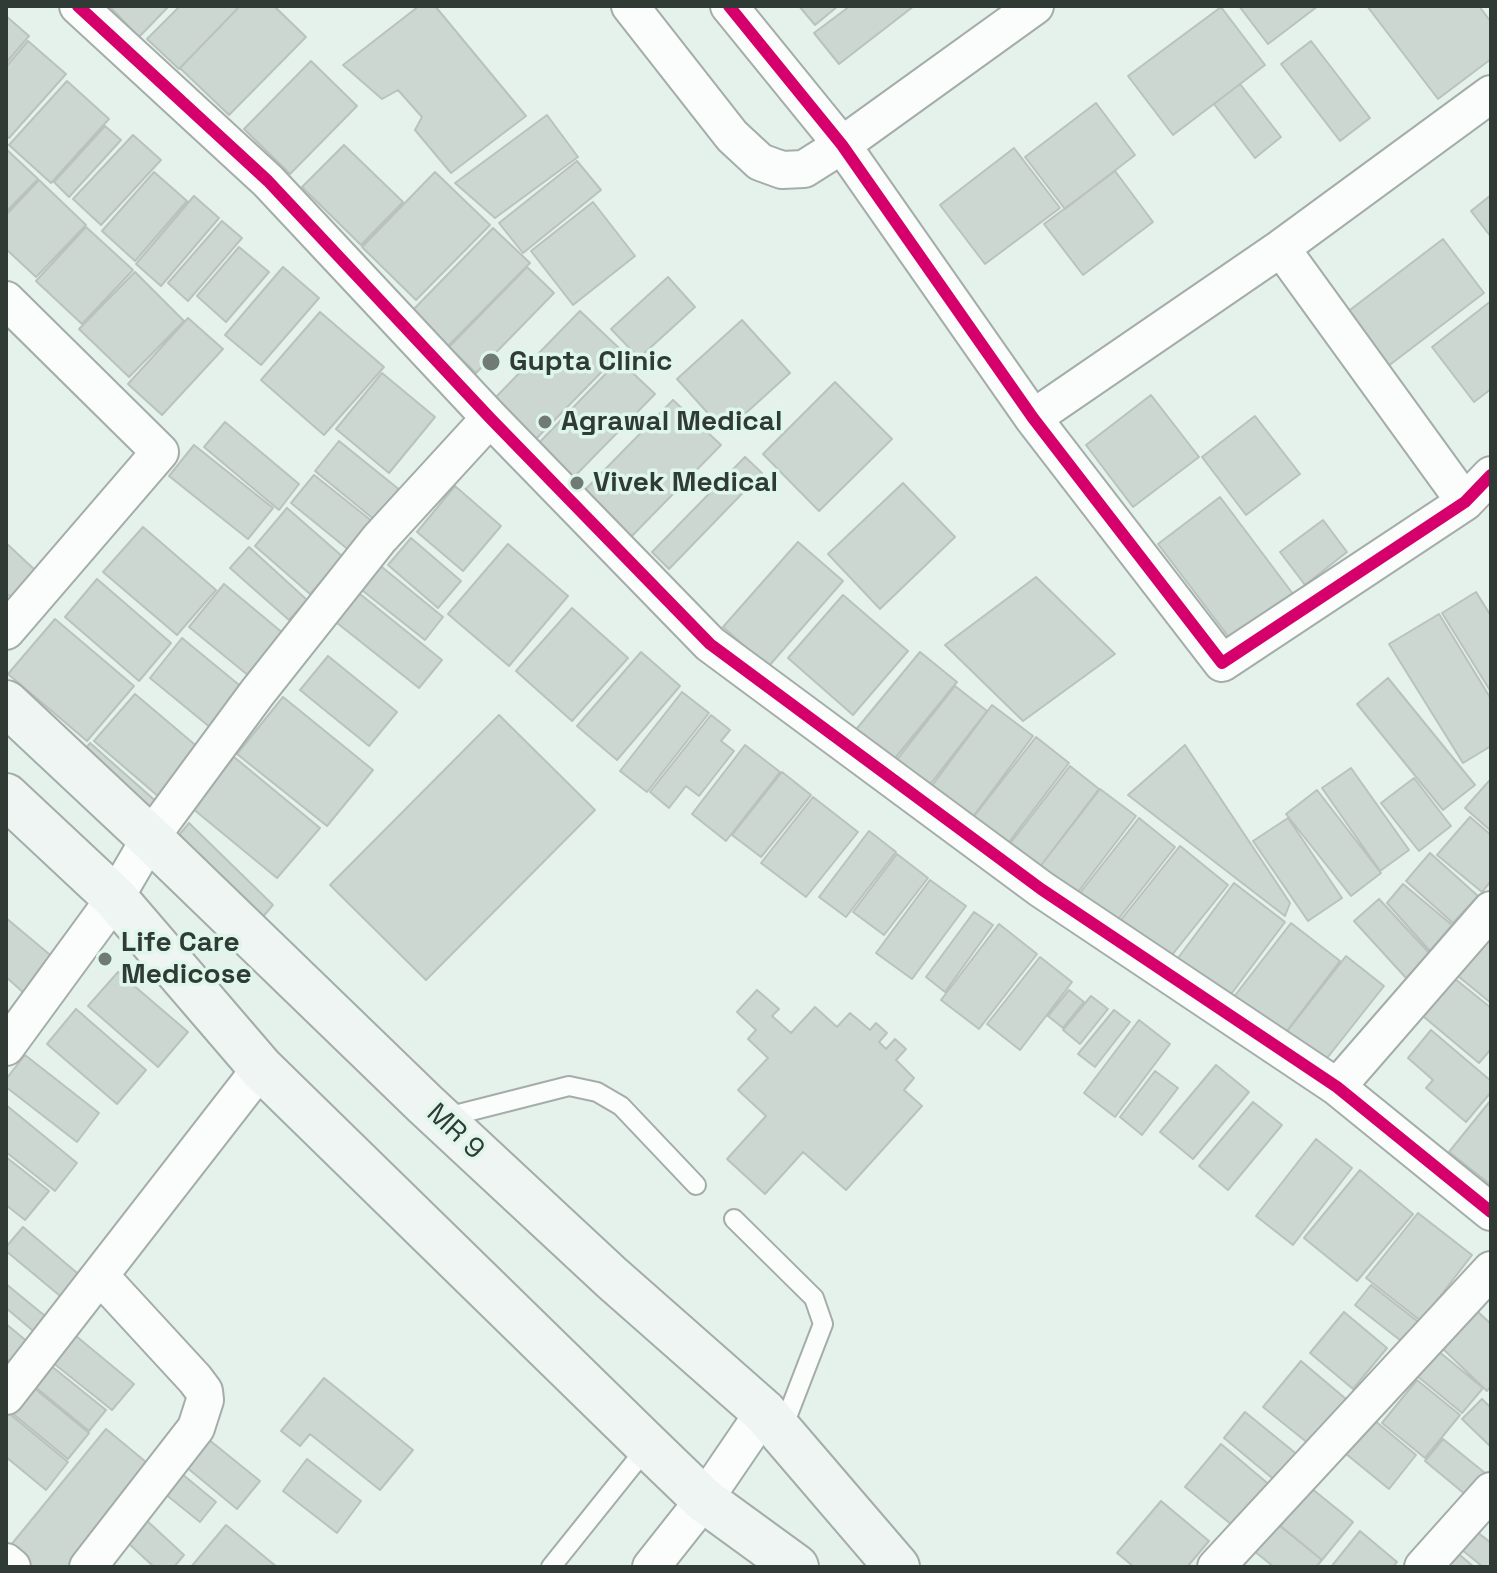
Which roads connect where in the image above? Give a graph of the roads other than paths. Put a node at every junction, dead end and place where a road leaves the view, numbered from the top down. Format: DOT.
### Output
graph roads {
  1 [pos="78,6"];
  2 [pos="630,6"];
  3 [pos="729,6"];
  4 [pos="1035,6"];
  5 [pos="1491,94"];
  6 [pos="842,145"];
  7 [pos="1281,248"];
  8 [pos="6,300"];
  9 [pos="490,418"];
  10 [pos="1033,418"];
  11 [pos="1491,475"];
  12 [pos="1465,502"];
  13 [pos="6,631"];
  14 [pos="6,703"];
  15 [pos="6,796"];
  16 [pos="150,838"];
  17 [pos="115,898"];
  18 [pos="1491,910"];
  19 [pos="6,1047"];
  20 [pos="261,1068"];
  21 [pos="1337,1087"];
  22 [pos="440,1119"];
  23 [pos="696,1185"];
  24 [pos="1491,1212"];
  25 [pos="734,1219"];
  26 [pos="1491,1270"];
  27 [pos="101,1277"];
  28 [pos="6,1396"];
  29 [pos="772,1422"];
  30 [pos="648,1446"];
  31 [pos="1491,1491"];
  32 [pos="704,1500"];
  33 [pos="6,1562"];
  34 [pos="12,1567"];
  35 [pos="88,1567"];
  36 [pos="551,1567"];
  37 [pos="651,1567"];
  38 [pos="796,1567"];
  39 [pos="897,1567"];
  40 [pos="1216,1567"];
  41 [pos="1423,1567"];
  1 -- 9 [label="street"];
  2 -- 6 [label="street"];
  3 -- 6 [label="street"];
  4 -- 6 [label="street"];
  5 -- 7 [label="street"];
  6 -- 10 [label="street"];
  7 -- 10 [label="street"];
  7 -- 12 [label="street"];
  8 -- 13 [label="street"];
  9 -- 16 [label="street"];
  9 -- 21 [label="street"];
  10 -- 12 [label="street"];
  11 -- 12 [label="street"];
  14 -- 16 [label="main road, MR 9"];
  15 -- 17 [label="main road"];
  16 -- 17 [label="street"];
  16 -- 22 [label="main road, MR 9"];
  17 -- 19 [label="street"];
  17 -- 20 [label="main road"];
  18 -- 21 [label="street"];
  20 -- 27 [label="street"];
  20 -- 30 [label="main road"];
  21 -- 24 [label="street"];
  22 -- 23 [label="lane"];
  22 -- 29 [label="main road, MR 9"];
  25 -- 29 [label="lane"];
  26 -- 40 [label="street"];
  27 -- 28 [label="street"];
  27 -- 35 [label="street"];
  29 -- 32 [label="street"];
  29 -- 39 [label="main road, MR 9"];
  30 -- 32 [label="main road"];
  30 -- 36 [label="lane"];
  31 -- 41 [label="street"];
  32 -- 37 [label="street"];
  32 -- 38 [label="main road"];
  33 -- 34 [label="street"];
}
